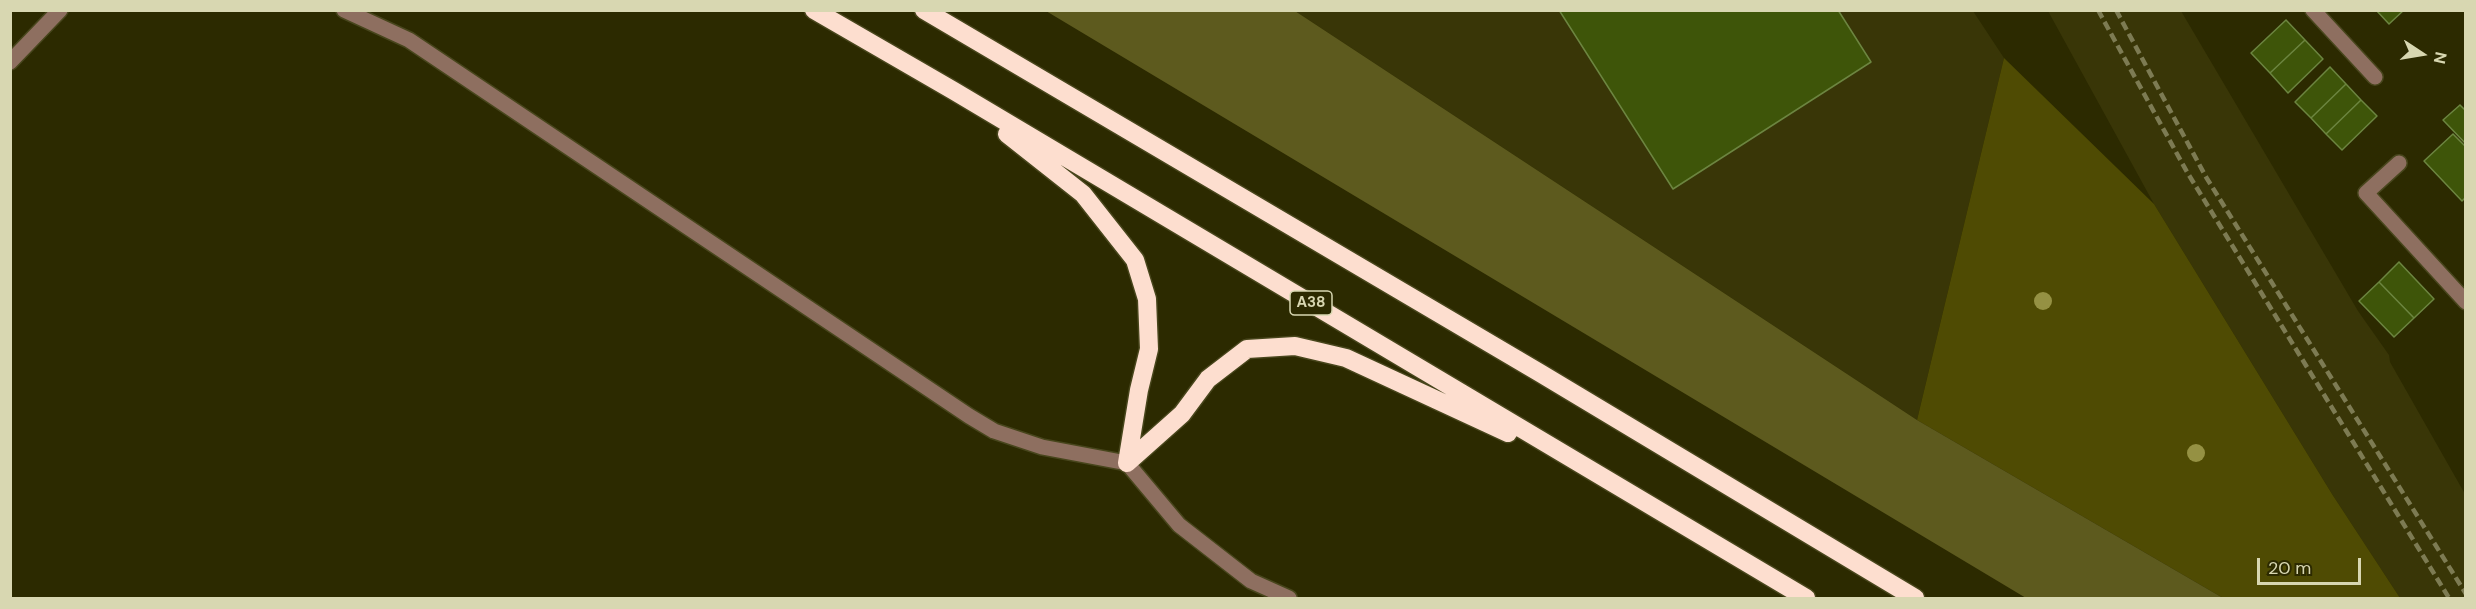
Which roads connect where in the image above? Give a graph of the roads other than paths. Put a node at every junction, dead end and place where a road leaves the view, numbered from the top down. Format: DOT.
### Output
graph roads {
  1 [pos="344,10"];
  2 [pos="814,10"];
  3 [pos="924,10"];
  4 [pos="60,11"];
  5 [pos="2313,11"];
  6 [pos="10,62"];
  7 [pos="2375,77"];
  8 [pos="954,91"];
  9 [pos="2399,163"];
  10 [pos="2466,302"];
  11 [pos="1127,463"];
  12 [pos="1597,474"];
  13 [pos="1289,598"];
  14 [pos="1806,598"];
  15 [pos="1916,598"];
  1 -- 11 [label="lane"];
  2 -- 8 [label="highway, A38"];
  3 -- 15 [label="highway"];
  4 -- 6 [label="lane"];
  5 -- 7 [label="lane"];
  8 -- 11 [label="highway"];
  8 -- 12 [label="highway, A38"];
  9 -- 10 [label="lane"];
  11 -- 12 [label="highway"];
  11 -- 13 [label="lane"];
  12 -- 14 [label="highway, A38"];
}
